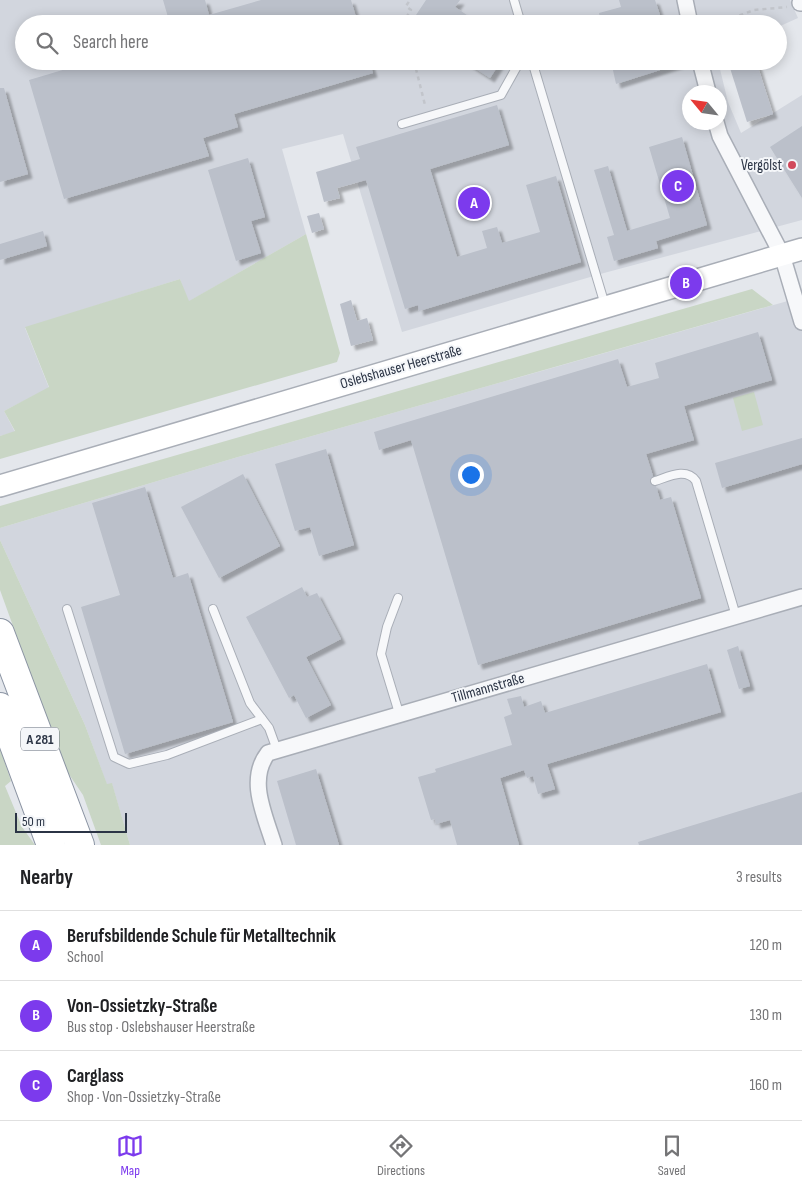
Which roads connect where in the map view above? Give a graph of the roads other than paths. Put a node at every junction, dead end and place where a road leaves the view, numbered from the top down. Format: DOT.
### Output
graph roads {
  1 [pos="514,0"];
  2 [pos="684,0"];
  3 [pos="518,15"];
  4 [pos="688,15"];
  5 [pos="515,70"];
  6 [pos="535,70"];
  7 [pos="702,70"];
  8 [pos="706,85"];
  9 [pos="402,124"];
  10 [pos="718,130"];
  11 [pos="792,252"];
  12 [pos="606,307"];
  13 [pos="802,322"];
  14 [pos="654,481"];
  15 [pos="0,486"];
  16 [pos="802,596"];
  17 [pos="398,598"];
  18 [pos="67,609"];
  19 [pos="213,609"];
  20 [pos="736,616"];
  21 [pos="0,632"];
  22 [pos="0,707"];
  23 [pos="399,714"];
  24 [pos="262,720"];
  25 [pos="277,750"];
  26 [pos="51,845"];
  27 [pos="80,845"];
  28 [pos="274,845"];
  1 -- 3 [label="lane"];
  2 -- 4 [label="street"];
  5 -- 9 [label="lane"];
  6 -- 12 [label="lane"];
  7 -- 8 [label="street"];
  10 -- 11 [label="street"];
  11 -- 12 [label="main road, Oslebshauser Heerstraße"];
  11 -- 13 [label="street"];
  12 -- 15 [label="main road, Oslebshauser Heerstraße"];
  14 -- 20 [label="lane"];
  16 -- 20 [label="street, Tillmannstraße"];
  17 -- 23 [label="lane"];
  18 -- 24 [label="lane"];
  19 -- 24 [label="lane"];
  20 -- 23 [label="street, Tillmannstraße"];
  21 -- 27 [label="highway, A 281"];
  22 -- 26 [label="highway, A 281"];
  23 -- 25 [label="street, Tillmannstraße"];
  24 -- 25 [label="lane"];
  25 -- 28 [label="street, Tillmannstraße"];
}
